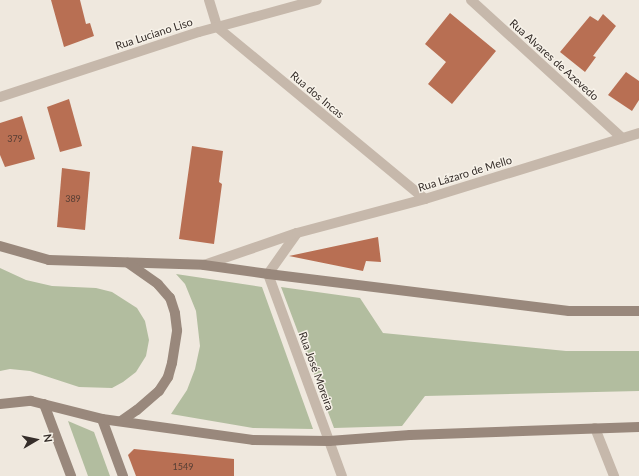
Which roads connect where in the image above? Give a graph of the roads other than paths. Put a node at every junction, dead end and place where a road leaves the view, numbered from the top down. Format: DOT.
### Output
graph roads {
  1 [pos="209,0"];
  2 [pos="317,0"];
  3 [pos="470,0"];
  4 [pos="217,27"];
  5 [pos="0,97"];
  6 [pos="639,133"];
  7 [pos="622,138"];
  8 [pos="424,199"];
  9 [pos="297,233"];
  10 [pos="0,246"];
  11 [pos="128,263"];
  12 [pos="204,265"];
  13 [pos="268,274"];
  14 [pos="639,311"];
  15 [pos="0,404"];
  16 [pos="44,404"];
  17 [pos="102,419"];
  18 [pos="121,421"];
  19 [pos="639,427"];
  20 [pos="595,428"];
  21 [pos="329,441"];
  22 [pos="71,476"];
  23 [pos="123,476"];
  24 [pos="342,476"];
  25 [pos="614,476"];
  1 -- 4 [label="street"];
  2 -- 4 [label="street, Rua Luciano Liso"];
  3 -- 7 [label="street, Rua Alvares de Azevedo"];
  4 -- 5 [label="street, Rua Luciano Liso"];
  4 -- 8 [label="street, Rua dos Incas"];
  6 -- 7 [label="street, Rua Lázaro de Mello"];
  7 -- 8 [label="street, Rua Lázaro de Mello"];
  8 -- 9 [label="street, Rua Lázaro de Mello"];
  9 -- 12 [label="street, Rua Lázaro de Mello"];
  9 -- 13 [label="street"];
  10 -- 11 [label="main road"];
  11 -- 12 [label="main road"];
  11 -- 18 [label="main road"];
  12 -- 13 [label="main road"];
  13 -- 14 [label="main road"];
  13 -- 21 [label="street, Rua José Moreira"];
  15 -- 16 [label="main road"];
  16 -- 17 [label="main road"];
  16 -- 22 [label="main road"];
  17 -- 18 [label="main road"];
  17 -- 23 [label="main road"];
  18 -- 21 [label="main road"];
  19 -- 20 [label="main road"];
  20 -- 21 [label="main road"];
  20 -- 25 [label="street"];
  21 -- 24 [label="street, Rua José Moreira"];
}
